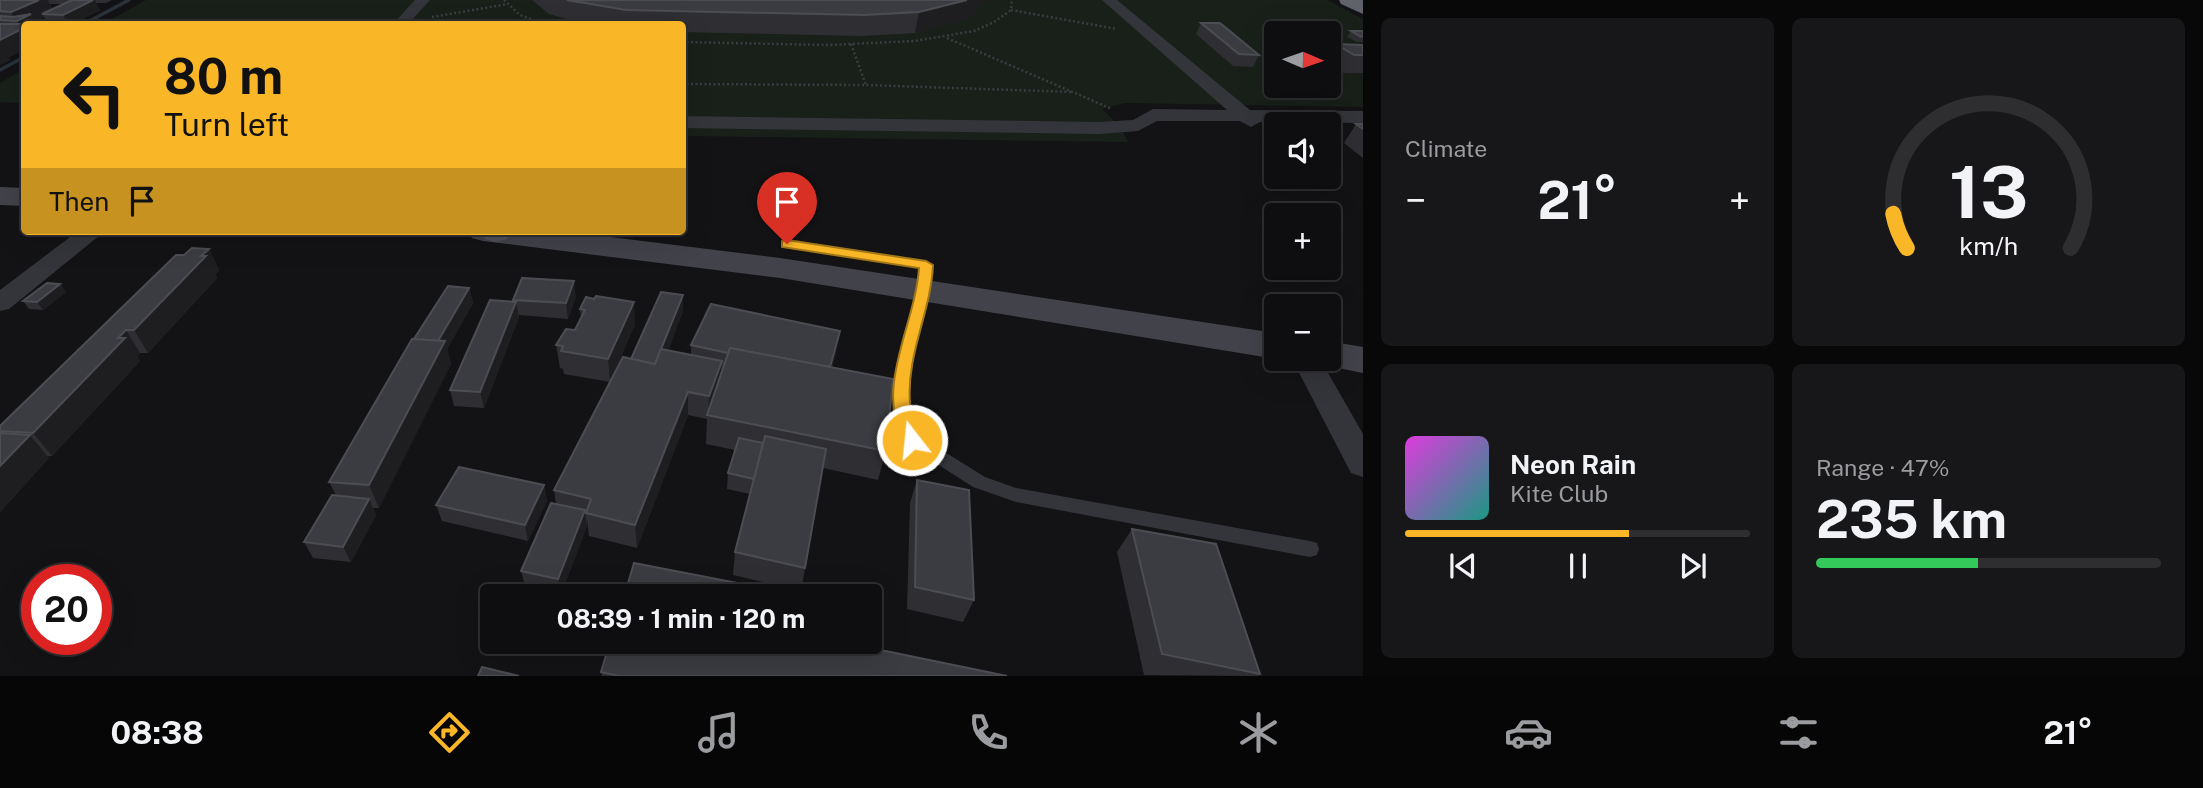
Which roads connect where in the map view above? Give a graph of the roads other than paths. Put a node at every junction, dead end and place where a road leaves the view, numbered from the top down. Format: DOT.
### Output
graph roads {
  1 [pos="423,0"];
  2 [pos="1109,0"];
  3 [pos="1348,0"];
  4 [pos="1363,8"];
  5 [pos="404,21"];
  6 [pos="1245,115"];
  7 [pos="1363,117"];
  8 [pos="686,122"];
  9 [pos="1138,125"];
  10 [pos="1264,128"];
  11 [pos="1264,131"];
  12 [pos="1341,132"];
  13 [pos="1363,132"];
  14 [pos="0,177"];
  15 [pos="21,178"];
  16 [pos="0,196"];
  17 [pos="21,197"];
  18 [pos="686,232"];
  19 [pos="88,235"];
  20 [pos="524,235"];
  21 [pos="925,278"];
  22 [pos="0,303"];
  23 [pos="1264,319"];
  24 [pos="1341,330"];
  25 [pos="1363,334"];
  26 [pos="1264,344"];
  27 [pos="1341,356"];
  28 [pos="1363,360"];
  29 [pos="1313,371"];
  30 [pos="1363,464"];
  31 [pos="1310,549"];
  1 -- 5 [label="street"];
  2 -- 6 [label="street"];
  3 -- 4 [label="highway"];
  6 -- 7 [label="street"];
  6 -- 9 [label="street"];
  6 -- 10 [label="street"];
  8 -- 9 [label="street"];
  9 -- 11 [label="street"];
  12 -- 13 [label="street"];
  14 -- 15 [label="street"];
  16 -- 17 [label="street"];
  18 -- 21 [label="street"];
  19 -- 22 [label="street"];
  20 -- 21 [label="street"];
  21 -- 23 [label="street"];
  21 -- 26 [label="street"];
  21 -- 31 [label="lane"];
  24 -- 25 [label="street"];
  27 -- 28 [label="street"];
  29 -- 30 [label="street"];
}
